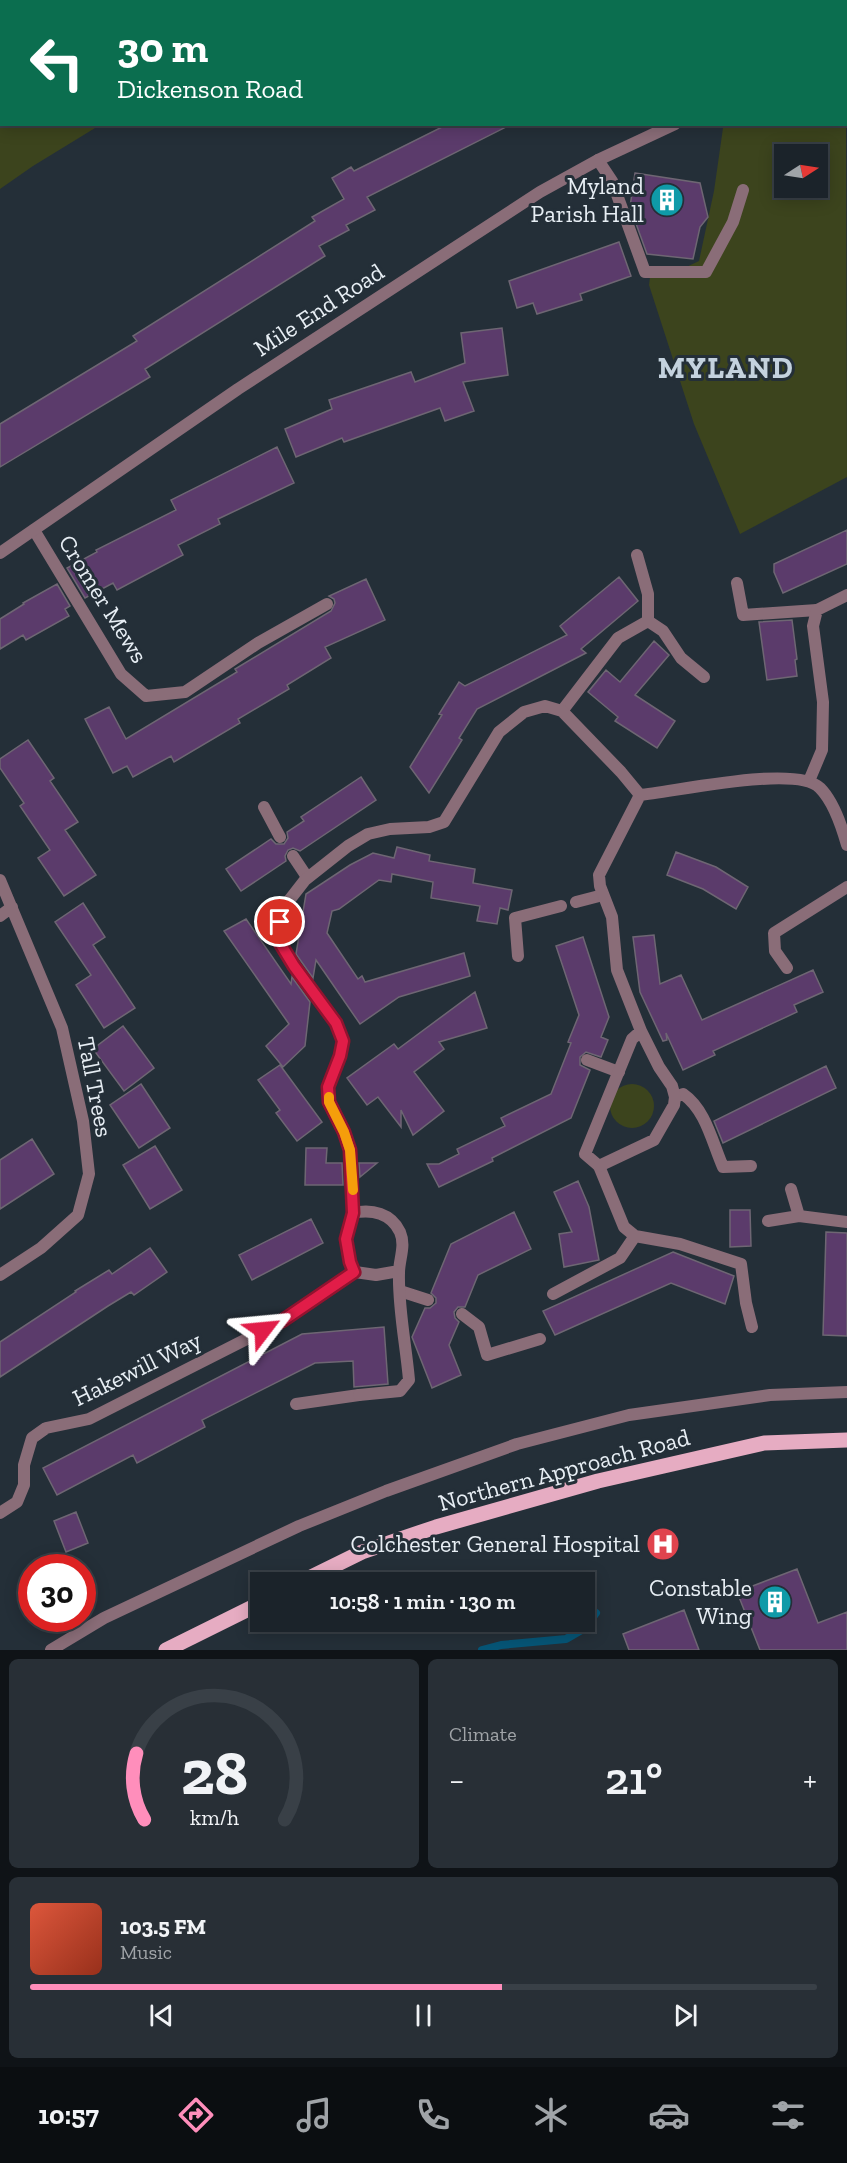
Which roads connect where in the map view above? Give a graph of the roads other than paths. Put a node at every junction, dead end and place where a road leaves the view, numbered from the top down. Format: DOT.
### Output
graph roads {
  1 [pos="671,126"];
  2 [pos="598,160"];
  3 [pos="743,190"];
  4 [pos="34,530"];
  5 [pos="0,553"];
  6 [pos="637,555"];
  7 [pos="737,583"];
  8 [pos="847,595"];
  9 [pos="327,604"];
  10 [pos="817,610"];
  11 [pos="648,621"];
  12 [pos="704,676"];
  13 [pos="562,711"];
  14 [pos="810,781"];
  15 [pos="640,795"];
  16 [pos="264,807"];
  17 [pos="280,837"];
  18 [pos="847,846"];
  19 [pos="293,856"];
  20 [pos="307,877"];
  21 [pos="0,880"];
  22 [pos="847,887"];
  23 [pos="603,895"];
  24 [pos="576,902"];
  25 [pos="561,906"];
  26 [pos="12,907"];
  27 [pos="0,916"];
  28 [pos="518,956"];
  29 [pos="787,968"];
  30 [pos="641,1031"];
  31 [pos="587,1060"];
  32 [pos="619,1072"];
  33 [pos="675,1097"];
  34 [pos="599,1166"];
  35 [pos="751,1166"];
  36 [pos="791,1189"];
  37 [pos="353,1213"];
  38 [pos="799,1216"];
  39 [pos="768,1221"];
  40 [pos="847,1222"];
  41 [pos="634,1236"];
  42 [pos="399,1271"];
  43 [pos="354,1272"];
  44 [pos="0,1275"];
  45 [pos="400,1291"];
  46 [pos="553,1294"];
  47 [pos="428,1300"];
  48 [pos="462,1314"];
  49 [pos="752,1327"];
  50 [pos="540,1339"];
  51 [pos="847,1392"];
  52 [pos="296,1404"];
  53 [pos="847,1440"];
  54 [pos="0,1513"];
  55 [pos="321,1572"];
  56 [pos="250,1608"];
  57 [pos="51,1650"];
  58 [pos="166,1650"];
  1 -- 2 [label="street, Mile End Road"];
  2 -- 3 [label="street"];
  2 -- 4 [label="street, Mile End Road"];
  4 -- 5 [label="street, Mile End Road"];
  4 -- 9 [label="street, Cromer Mews"];
  6 -- 11 [label="street"];
  7 -- 10 [label="street"];
  8 -- 10 [label="street"];
  10 -- 14 [label="street"];
  11 -- 12 [label="street"];
  11 -- 13 [label="street"];
  13 -- 15 [label="street"];
  13 -- 20 [label="street"];
  14 -- 15 [label="street"];
  14 -- 18 [label="street"];
  15 -- 23 [label="street"];
  16 -- 17 [label="street"];
  19 -- 20 [label="street"];
  20 -- 37 [label="street"];
  21 -- 26 [label="street, Tall Trees"];
  22 -- 29 [label="street"];
  23 -- 24 [label="street"];
  23 -- 30 [label="street"];
  25 -- 28 [label="street"];
  26 -- 27 [label="street"];
  26 -- 44 [label="street, Tall Trees"];
  30 -- 32 [label="street"];
  30 -- 33 [label="street"];
  31 -- 32 [label="street"];
  32 -- 34 [label="street"];
  33 -- 34 [label="street"];
  33 -- 35 [label="street"];
  34 -- 41 [label="street"];
  36 -- 38 [label="street"];
  37 -- 42 [label="street"];
  37 -- 43 [label="street"];
  38 -- 39 [label="street"];
  38 -- 40 [label="street"];
  41 -- 46 [label="street"];
  41 -- 49 [label="street"];
  42 -- 43 [label="street"];
  42 -- 45 [label="street"];
  43 -- 54 [label="street, Hakewill Way"];
  45 -- 47 [label="street"];
  45 -- 52 [label="street"];
  48 -- 50 [label="street"];
  51 -- 57 [label="street"];
  53 -- 55 [label="main road, Northern Approach Road"];
  56 -- 58 [label="main road"];
}
